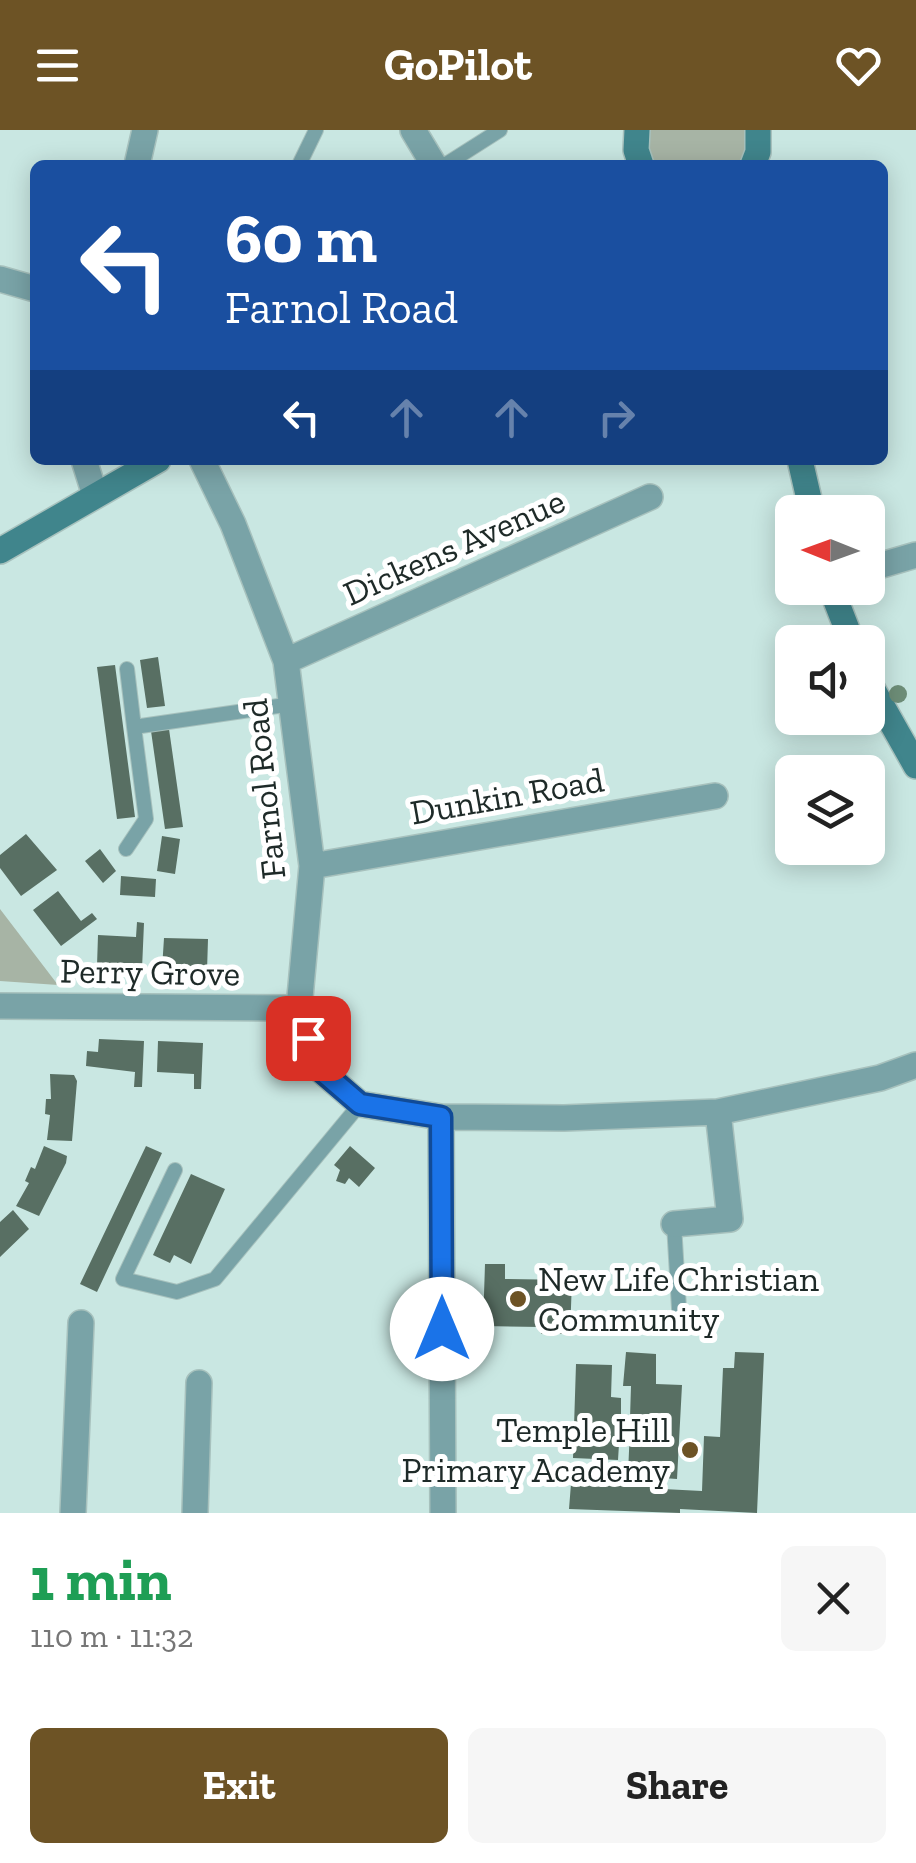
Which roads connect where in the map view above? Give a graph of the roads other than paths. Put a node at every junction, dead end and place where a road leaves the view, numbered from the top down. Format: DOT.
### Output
graph roads {
  1 [pos="145,130"];
  2 [pos="316,130"];
  3 [pos="413,130"];
  4 [pos="500,130"];
  5 [pos="636,130"];
  6 [pos="759,130"];
  7 [pos="138,160"];
  8 [pos="301,160"];
  9 [pos="431,160"];
  10 [pos="453,160"];
  11 [pos="639,160"];
  12 [pos="755,160"];
  13 [pos="0,278"];
  14 [pos="30,287"];
  15 [pos="86,465"];
  16 [pos="149,465"];
  17 [pos="204,465"];
  18 [pos="801,465"];
  19 [pos="96,495"];
  20 [pos="808,495"];
  21 [pos="650,497"];
  22 [pos="0,551"];
  23 [pos="916,555"];
  24 [pos="885,564"];
  25 [pos="286,660"];
  26 [pos="127,669"];
  27 [pos="292,704"];
  28 [pos="885,712"];
  29 [pos="134,727"];
  30 [pos="916,766"];
  31 [pos="715,796"];
  32 [pos="126,849"];
  33 [pos="312,866"];
  34 [pos="0,1006"];
  35 [pos="298,1008"];
  36 [pos="916,1064"];
  37 [pos="360,1104"];
  38 [pos="718,1112"];
  39 [pos="441,1117"];
  40 [pos="175,1170"];
  41 [pos="674,1224"];
  42 [pos="80,1323"];
  43 [pos="680,1325"];
  44 [pos="199,1384"];
  45 [pos="73,1513"];
  46 [pos="195,1513"];
  47 [pos="443,1513"];
  1 -- 7 [label="street"];
  2 -- 8 [label="lane"];
  3 -- 9 [label="street"];
  4 -- 10 [label="lane"];
  5 -- 11 [label="street"];
  6 -- 12 [label="street"];
  13 -- 14 [label="street"];
  15 -- 19 [label="street"];
  16 -- 19 [label="street"];
  17 -- 25 [label="street, Farnol Road"];
  18 -- 20 [label="street"];
  19 -- 22 [label="street"];
  21 -- 25 [label="street, Dickens Avenue"];
  23 -- 24 [label="street"];
  25 -- 27 [label="street, Farnol Road"];
  26 -- 29 [label="lane"];
  27 -- 29 [label="lane"];
  27 -- 33 [label="street, Farnol Road"];
  28 -- 30 [label="street"];
  29 -- 32 [label="lane"];
  31 -- 33 [label="street, Dunkin Road"];
  33 -- 35 [label="street, Farnol Road"];
  34 -- 35 [label="street, Perry Grove"];
  35 -- 37 [label="street, Farnol Road"];
  36 -- 38 [label="street"];
  37 -- 39 [label="street"];
  37 -- 40 [label="lane"];
  38 -- 39 [label="street"];
  38 -- 41 [label="street"];
  39 -- 47 [label="street"];
  41 -- 43 [label="lane"];
  42 -- 45 [label="street"];
  44 -- 46 [label="street"];
}
